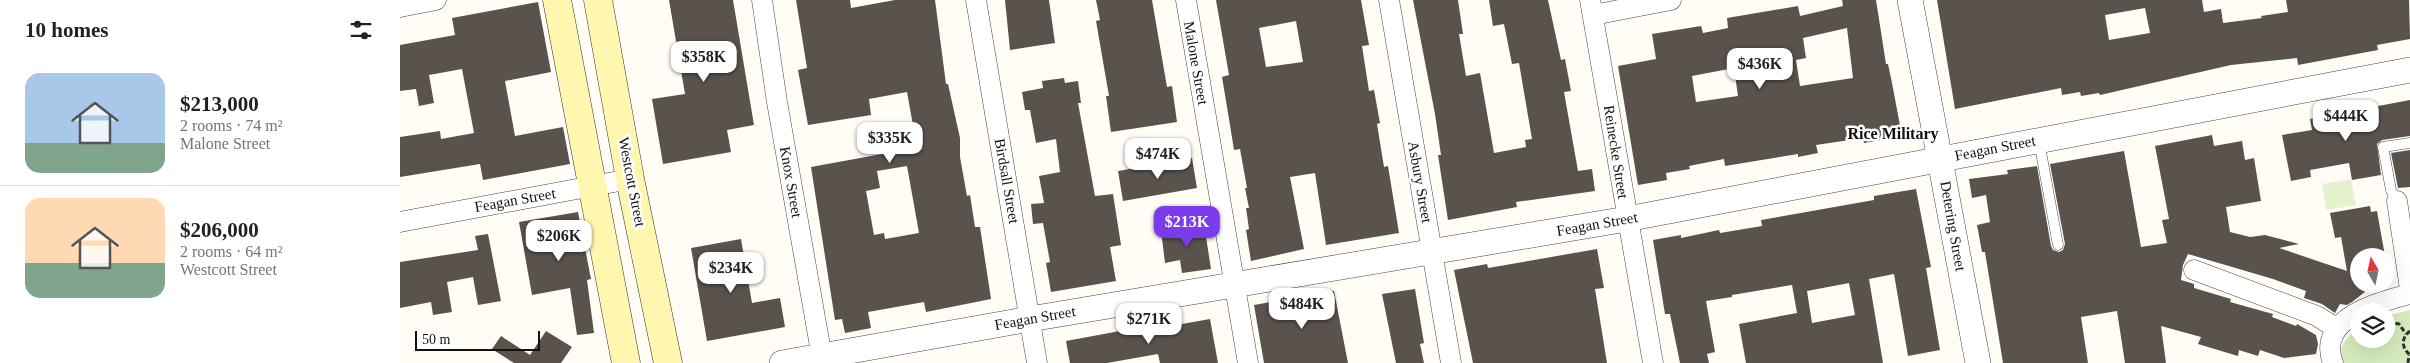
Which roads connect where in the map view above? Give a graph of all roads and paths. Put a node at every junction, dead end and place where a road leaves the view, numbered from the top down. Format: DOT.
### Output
graph roads {
  1 [pos="436,0"];
  2 [pos="557,0"];
  3 [pos="598,0"];
  4 [pos="762,0"];
  5 [pos="976,0"];
  6 [pos="1186,0"];
  7 [pos="1390,0"];
  8 [pos="1671,0"];
  9 [pos="1910,0"];
  10 [pos="400,7"];
  11 [pos="1591,8"];
  12 [pos="2410,70"];
  13 [pos="2039,140"];
  14 [pos="2410,144"];
  15 [pos="1940,159"];
  16 [pos="630,178"];
  17 [pos="592,186"];
  18 [pos="2396,201"];
  19 [pos="1627,219"];
  20 [pos="400,222"];
  21 [pos="2058,245"];
  22 [pos="1432,252"];
  23 [pos="2194,270"];
  24 [pos="1235,286"];
  25 [pos="2410,289"];
  26 [pos="2410,294"];
  27 [pos="1030,319"];
  28 [pos="2395,323"];
  29 [pos="2336,328"];
  30 [pos="2410,331"];
  31 [pos="2406,334"];
  32 [pos="2410,355"];
  33 [pos="822,360"];
  34 [pos="626,363"];
  35 [pos="668,363"];
  36 [pos="782,363"];
  37 [pos="1037,363"];
  38 [pos="1248,363"];
  39 [pos="1451,363"];
  40 [pos="1653,363"];
  41 [pos="1978,363"];
  42 [pos="2333,363"];
  43 [pos="2408,363"];
  1 -- 10 [label="street"];
  2 -- 17 [label="main road"];
  3 -- 16 [label="main road, Westcott Street"];
  4 -- 33 [label="street, Knox Street"];
  5 -- 27 [label="street, Birdsall Street"];
  6 -- 24 [label="street, Malone Street"];
  7 -- 22 [label="street, Asbury Street"];
  8 -- 11 [label="street"];
  9 -- 15 [label="street, Detering Street"];
  11 -- 19 [label="street, Reinecke Street"];
  12 -- 13 [label="street, Feagan Street"];
  13 -- 15 [label="street, Feagan Street"];
  13 -- 21 [label="lane"];
  14 -- 18 [label="lane"];
  15 -- 19 [label="street, Feagan Street"];
  15 -- 41 [label="street, Detering Street"];
  16 -- 17 [label="street, Feagan Street"];
  16 -- 35 [label="main road, Westcott Street"];
  17 -- 20 [label="street, Feagan Street"];
  17 -- 34 [label="main road"];
  18 -- 25 [label="street"];
  19 -- 22 [label="street, Feagan Street"];
  19 -- 40 [label="street, Reinecke Street"];
  22 -- 24 [label="street, Feagan Street"];
  22 -- 39 [label="street, Asbury Street"];
  23 -- 29 [label="street"];
  24 -- 27 [label="street, Feagan Street"];
  24 -- 38 [label="street, Malone Street"];
  26 -- 29 [label="street"];
  27 -- 33 [label="street, Feagan Street"];
  27 -- 37 [label="street, Birdsall Street"];
  28 -- 31 [label="path"];
  29 -- 42 [label="street"];
  30 -- 31 [label="path"];
  31 -- 32 [label="path"];
  32 -- 43 [label="path"];
  33 -- 36 [label="street, Feagan Street"];
}
